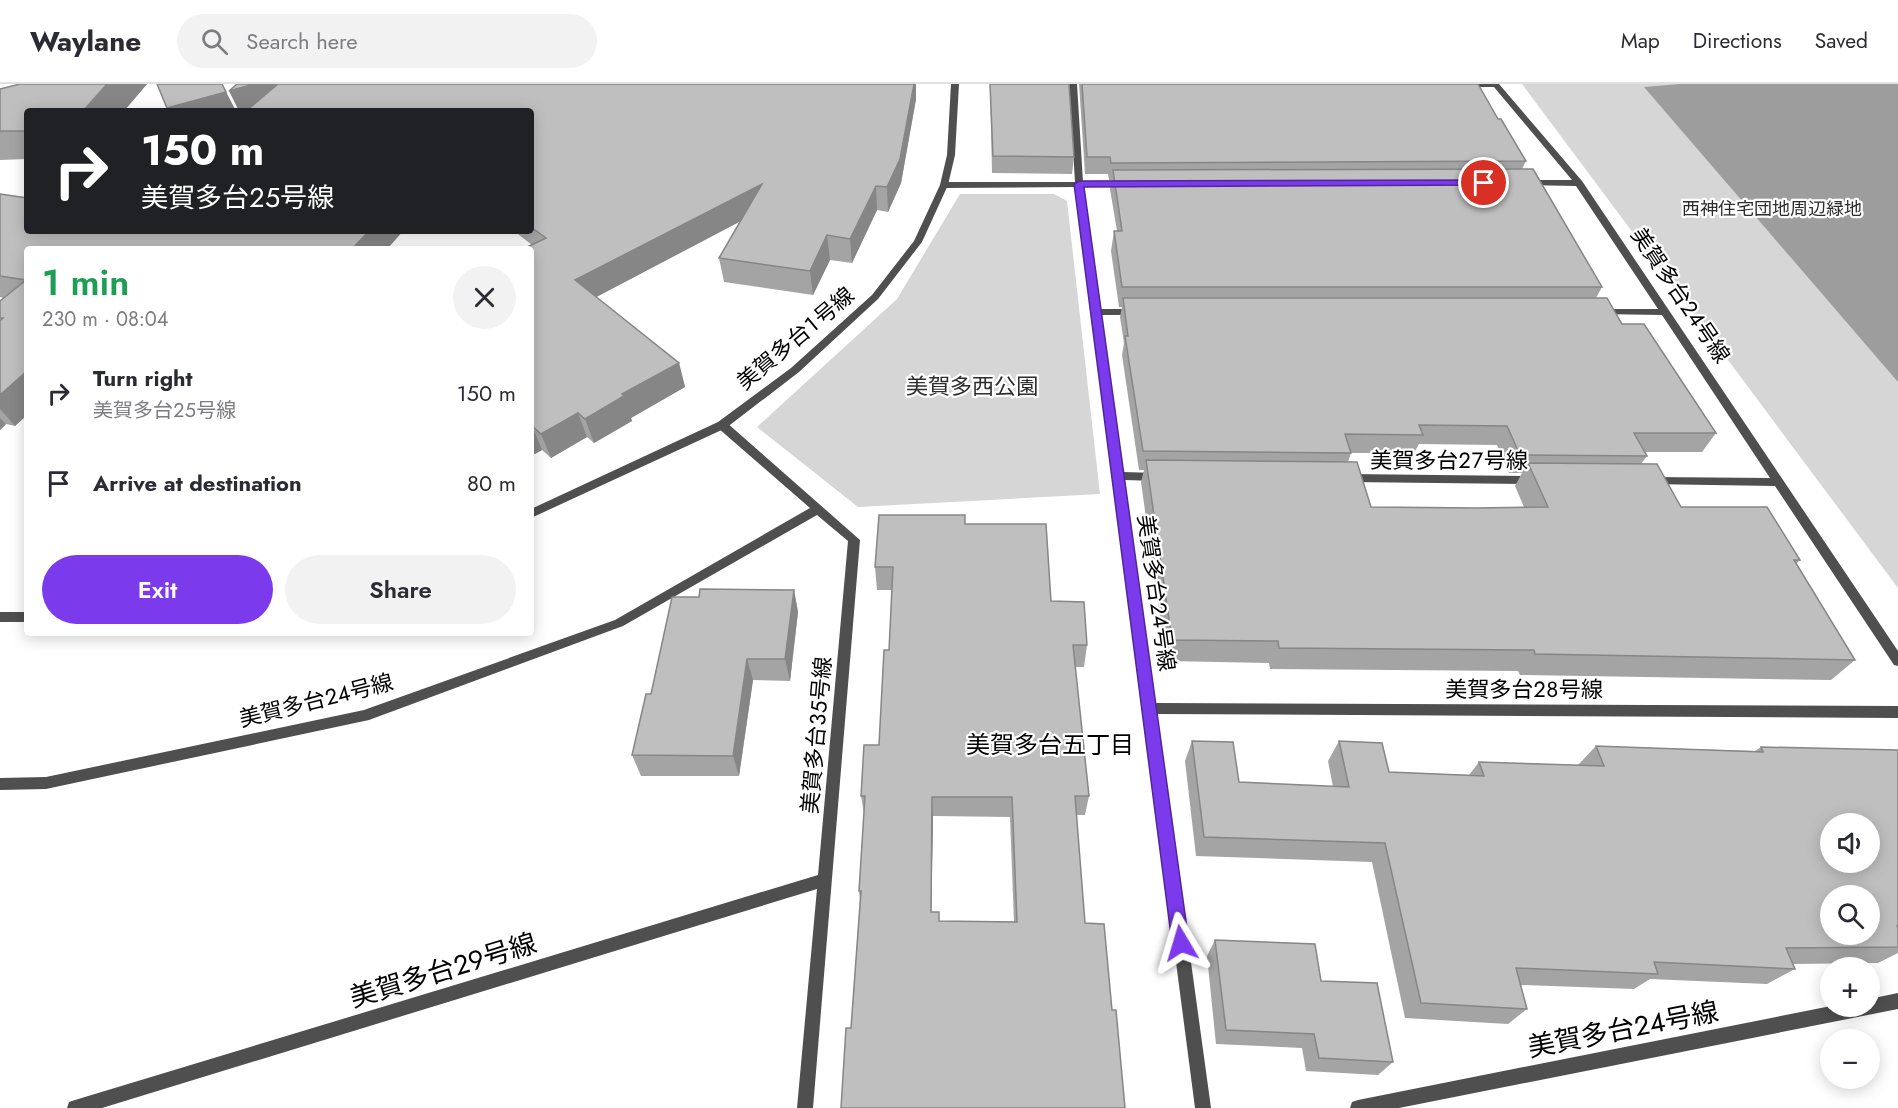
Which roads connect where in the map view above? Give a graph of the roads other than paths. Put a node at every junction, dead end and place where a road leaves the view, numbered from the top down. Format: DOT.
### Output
graph roads {
  1 [pos="955,84"];
  2 [pos="1073,84"];
  3 [pos="1451,84"];
  4 [pos="1519,183"];
  5 [pos="1579,183"];
  6 [pos="1079,184"];
  7 [pos="1139,184"];
  8 [pos="944,185"];
  9 [pos="1097,312"];
  10 [pos="1144,312"];
  11 [pos="1594,312"];
  12 [pos="1665,312"];
  13 [pos="722,425"];
  14 [pos="1119,476"];
  15 [pos="1166,477"];
  16 [pos="1331,478"];
  17 [pos="1543,480"];
  18 [pos="1637,481"];
  19 [pos="1779,482"];
  20 [pos="818,509"];
  21 [pos="534,513"];
  22 [pos="0,617"];
  23 [pos="24,617"];
  24 [pos="1898,661"];
  25 [pos="1149,708"];
  26 [pos="1898,712"];
  27 [pos="0,784"];
  28 [pos="825,880"];
  29 [pos="1898,1001"];
  30 [pos="75,1108"];
  31 [pos="805,1108"];
  32 [pos="1203,1108"];
  33 [pos="1358,1108"];
  1 -- 8 [label="street, 美賀多台１号線"];
  2 -- 6 [label="street, 美賀多台２４号線"];
  3 -- 5 [label="street, 美賀多台２４号線"];
  4 -- 5 [label="street"];
  5 -- 12 [label="street, 美賀多台２４号線"];
  6 -- 7 [label="street"];
  6 -- 8 [label="street"];
  6 -- 9 [label="street, 美賀多台２４号線"];
  8 -- 13 [label="street, 美賀多台１号線"];
  9 -- 10 [label="street"];
  9 -- 14 [label="street, 美賀多台２４号線"];
  11 -- 12 [label="street"];
  12 -- 19 [label="street, 美賀多台２４号線"];
  13 -- 20 [label="street, 美賀多台３５号線"];
  13 -- 21 [label="street, 美賀多台１号線"];
  14 -- 15 [label="street"];
  14 -- 25 [label="street, 美賀多台２４号線"];
  16 -- 17 [label="street, 美賀多台２７号線"];
  18 -- 19 [label="street"];
  19 -- 24 [label="street, 美賀多台２４号線"];
  20 -- 27 [label="street, 美賀多台２４号線"];
  20 -- 28 [label="street, 美賀多台３５号線"];
  22 -- 23 [label="street"];
  25 -- 26 [label="street, 美賀多台２８号線"];
  25 -- 32 [label="street, 美賀多台２４号線"];
  28 -- 30 [label="street, 美賀多台２９号線"];
  28 -- 31 [label="street, 美賀多台３５号線"];
  29 -- 33 [label="street, 美賀多台２４号線"];
}
